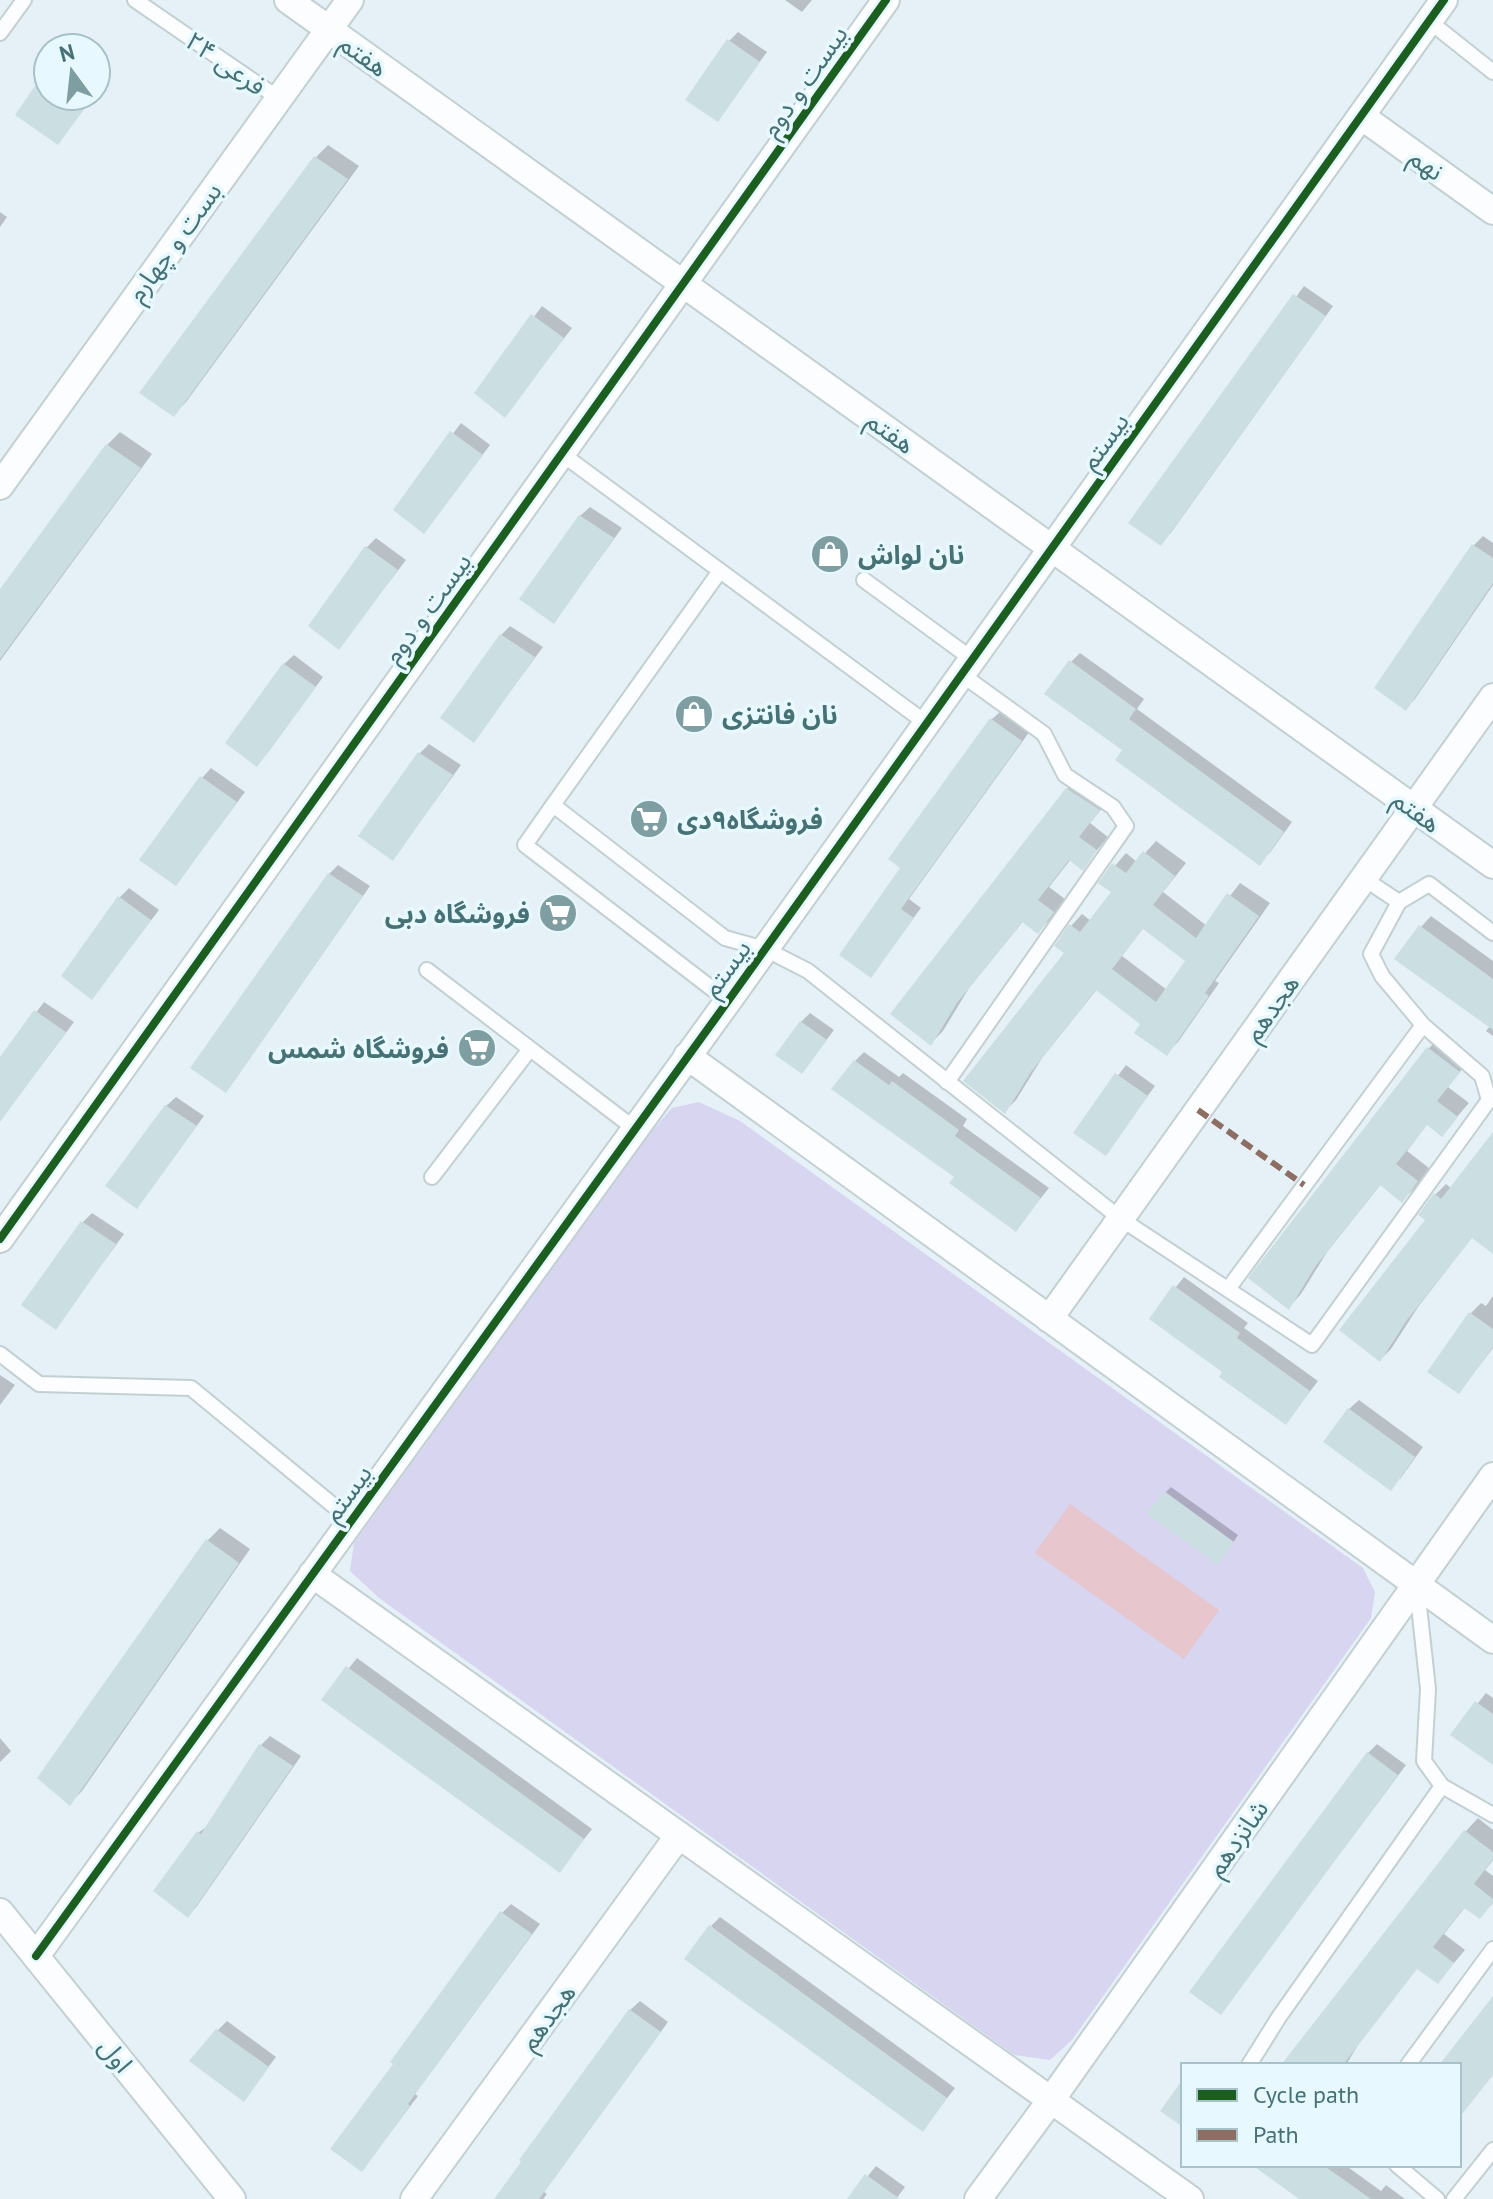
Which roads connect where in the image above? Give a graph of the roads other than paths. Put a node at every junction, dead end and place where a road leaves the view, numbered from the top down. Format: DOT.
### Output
graph roads {
  1 [pos="24,0"];
  2 [pos="135,0"];
  3 [pos="288,0"];
  4 [pos="350,0"];
  5 [pos="886,0"];
  6 [pos="1437,10"];
  7 [pos="329,29"];
  8 [pos="0,33"];
  9 [pos="1493,72"];
  10 [pos="278,98"];
  11 [pos="1361,116"];
  12 [pos="1493,211"];
  13 [pos="684,284"];
  14 [pos="562,454"];
  15 [pos="0,486"];
  16 [pos="1052,548"];
  17 [pos="720,571"];
  18 [pos="864,580"];
  19 [pos="967,667"];
  20 [pos="1493,697"];
  21 [pos="926,723"];
  22 [pos="553,805"];
  23 [pos="1413,808"];
  24 [pos="1493,865"];
  25 [pos="1363,878"];
  26 [pos="1399,902"];
  27 [pos="1493,933"];
  28 [pos="765,949"];
  29 [pos="427,970"];
  30 [pos="728,1001"];
  31 [pos="1423,1025"];
  32 [pos="530,1049"];
  33 [pos="687,1056"];
  34 [pos="947,1082"];
  35 [pos="635,1129"];
  36 [pos="432,1177"];
  37 [pos="1121,1219"];
  38 [pos="0,1239"];
  39 [pos="1228,1289"];
  40 [pos="1049,1319"];
  41 [pos="0,1354"];
  42 [pos="1493,1476"];
  43 [pos="352,1521"];
  44 [pos="312,1574"];
  45 [pos="1417,1585"];
  46 [pos="1493,1640"];
  47 [pos="1442,1786"];
  48 [pos="1493,1815"];
  49 [pos="679,1835"];
  50 [pos="0,1912"];
  51 [pos="1493,1949"];
  52 [pos="36,1956"];
  53 [pos="1250,2063"];
  54 [pos="1409,2063"];
  55 [pos="1051,2100"];
  56 [pos="1493,2150"];
  57 [pos="1399,2167"];
  58 [pos="232,2199"];
  59 [pos="414,2199"];
  60 [pos="978,2199"];
  61 [pos="1190,2199"];
  62 [pos="1437,2199"];
  63 [pos="1454,2199"];
  1 -- 8 [label="lane"];
  2 -- 10 [label="lane, فرعی ۲۴"];
  3 -- 7 [label="street, هفتم"];
  4 -- 7 [label="street, بست و چهارم"];
  5 -- 13 [label="street, بیست و دوم"];
  6 -- 9 [label="lane"];
  6 -- 11 [label="street, بیستم"];
  7 -- 10 [label="street, بست و چهارم"];
  7 -- 13 [label="street, هفتم"];
  10 -- 15 [label="street, بست و چهارم"];
  11 -- 12 [label="street, نهم"];
  11 -- 16 [label="street, بیستم"];
  13 -- 14 [label="street, بیست و دوم"];
  13 -- 16 [label="street, هفتم"];
  14 -- 17 [label="lane"];
  14 -- 38 [label="street, بیست و دوم"];
  16 -- 19 [label="street, بیستم"];
  16 -- 23 [label="street, هفتم"];
  17 -- 21 [label="lane"];
  17 -- 22 [label="lane"];
  18 -- 19 [label="lane"];
  19 -- 21 [label="street, بیستم"];
  19 -- 34 [label="lane"];
  20 -- 23 [label="street, هجدهم"];
  21 -- 28 [label="street, بیستم"];
  22 -- 28 [label="lane"];
  22 -- 30 [label="lane"];
  23 -- 24 [label="street, هفتم"];
  23 -- 25 [label="street, هجدهم"];
  25 -- 26 [label="lane"];
  25 -- 37 [label="street, هجدهم"];
  26 -- 27 [label="lane"];
  26 -- 31 [label="lane"];
  28 -- 30 [label="street, بیستم"];
  28 -- 34 [label="lane"];
  29 -- 32 [label="lane"];
  30 -- 33 [label="street, بیستم"];
  31 -- 39 [label="lane"];
  31 -- 39 [label="lane"];
  32 -- 35 [label="lane"];
  32 -- 36 [label="lane"];
  33 -- 35 [label="street, بیستم"];
  33 -- 40 [label="street"];
  34 -- 37 [label="lane"];
  35 -- 43 [label="street, بیستم"];
  37 -- 39 [label="lane"];
  37 -- 40 [label="street, هجدهم"];
  40 -- 45 [label="street"];
  41 -- 43 [label="lane"];
  42 -- 45 [label="street, شانزدهم"];
  43 -- 44 [label="street, بیستم"];
  44 -- 49 [label="street"];
  44 -- 52 [label="street, بیستم"];
  45 -- 46 [label="street"];
  45 -- 47 [label="lane"];
  45 -- 55 [label="street, شانزدهم"];
  47 -- 48 [label="lane"];
  47 -- 53 [label="lane"];
  49 -- 55 [label="street"];
  49 -- 59 [label="street, هجدهم"];
  50 -- 52 [label="street, اول"];
  51 -- 54 [label="lane"];
  52 -- 58 [label="street, اول"];
  55 -- 60 [label="street, شانزدهم"];
  55 -- 61 [label="street"];
  56 -- 63 [label="lane"];
  57 -- 62 [label="lane"];
}
